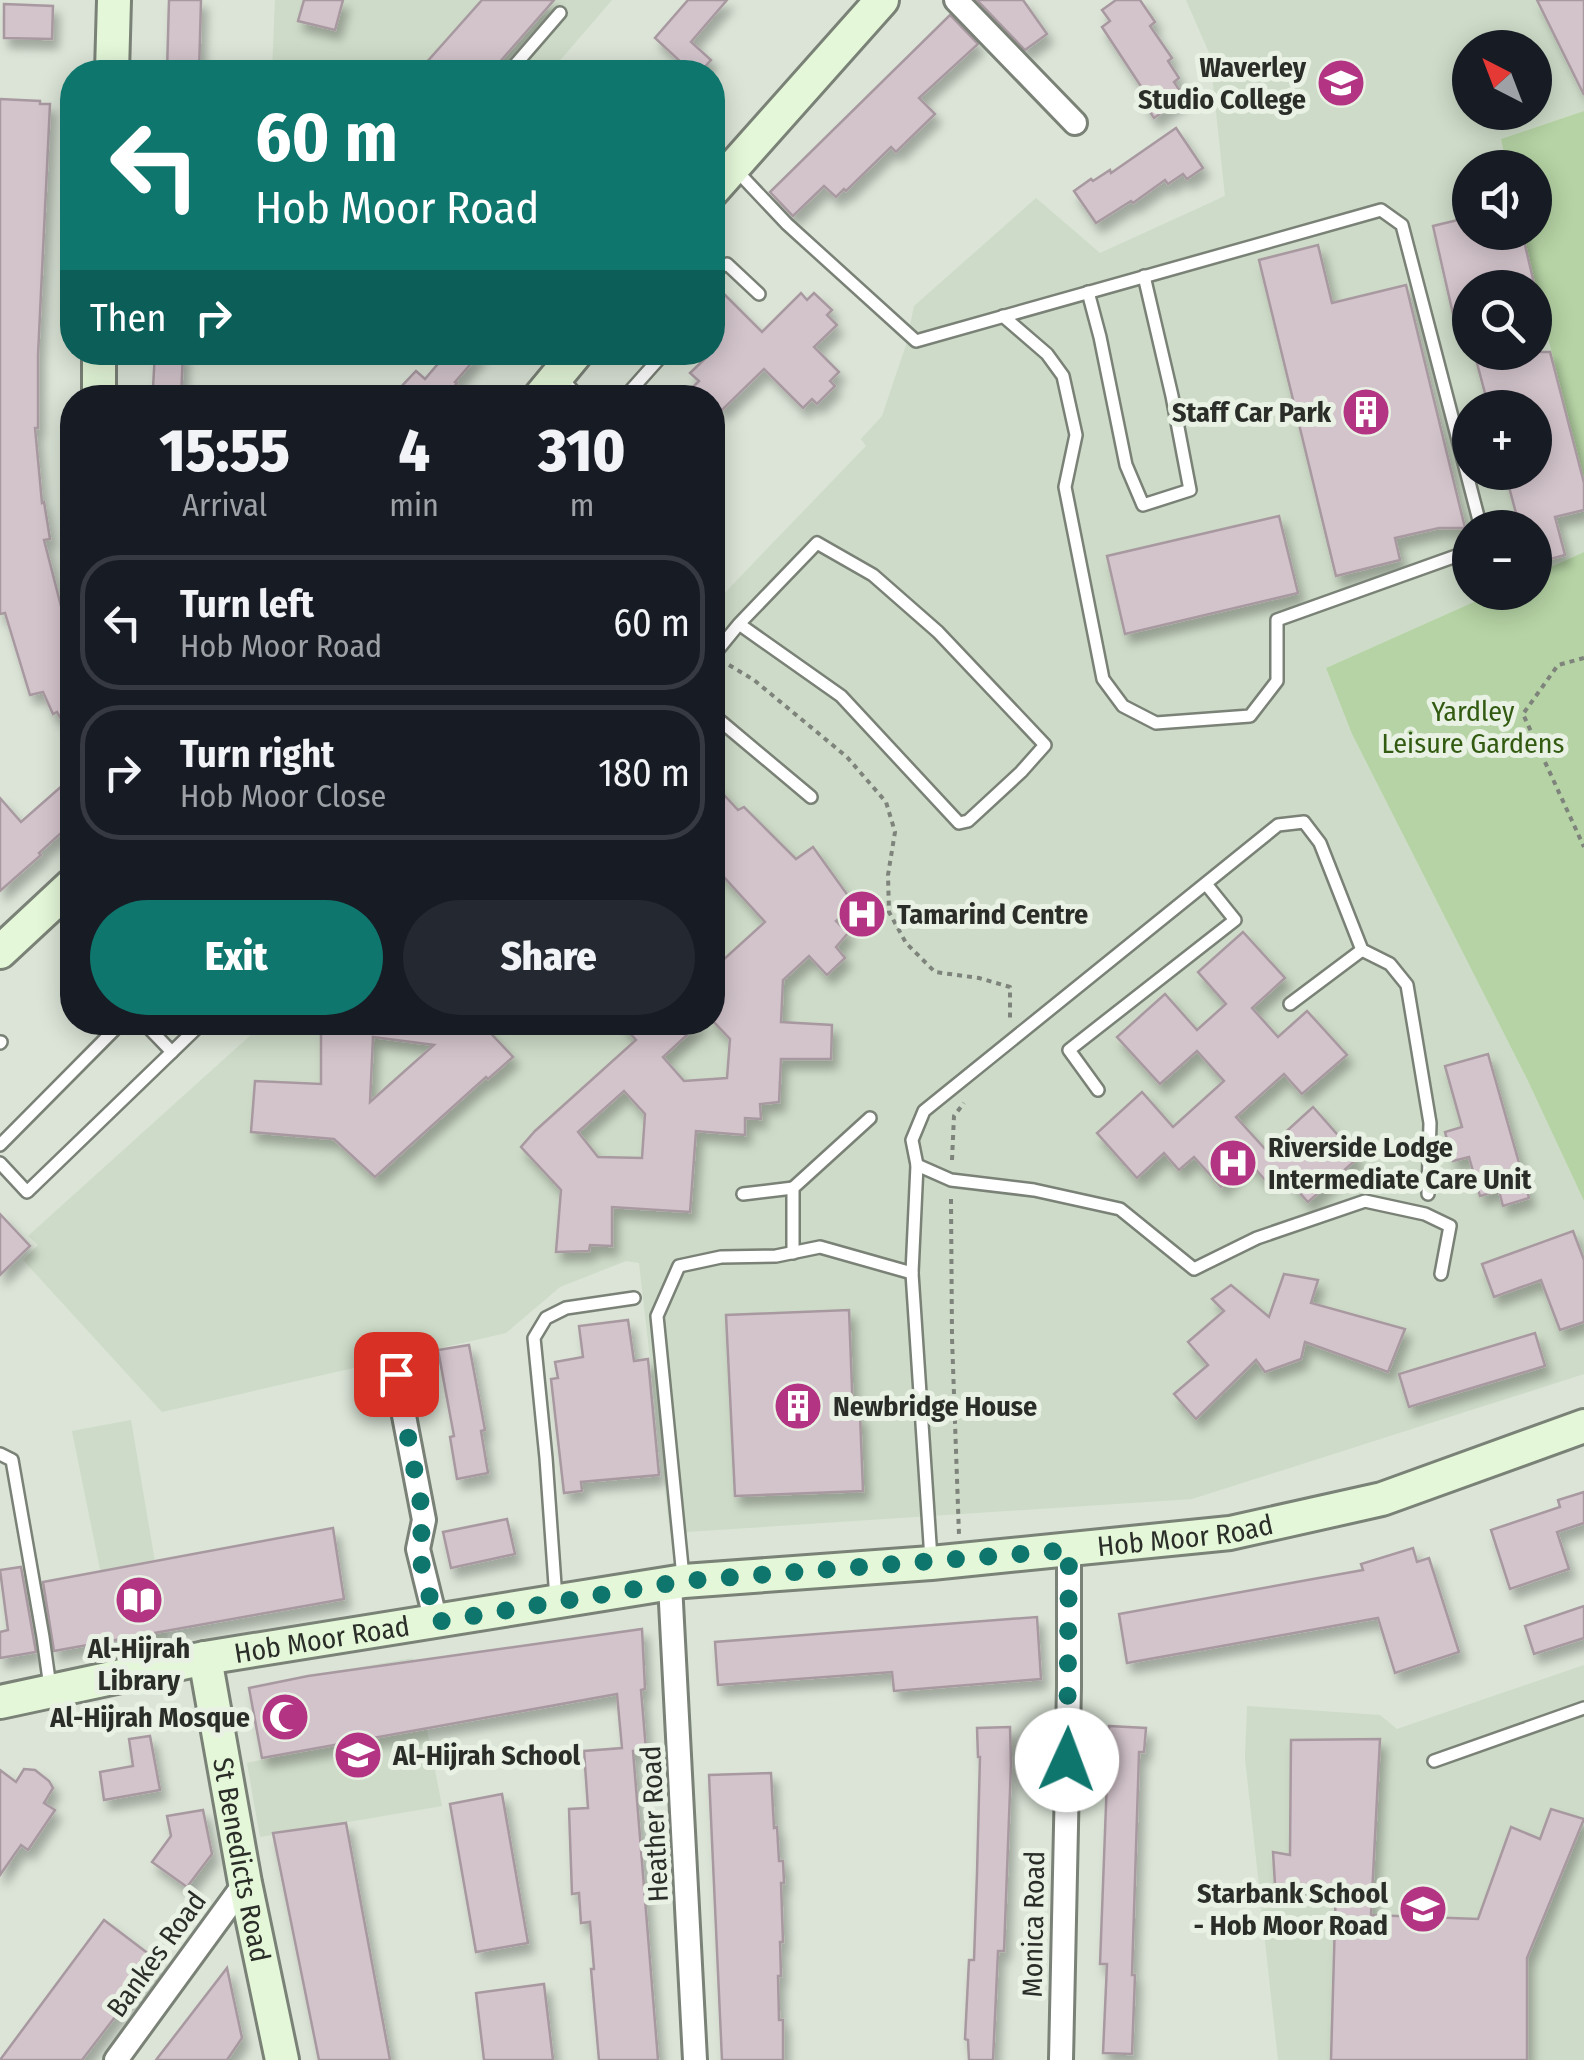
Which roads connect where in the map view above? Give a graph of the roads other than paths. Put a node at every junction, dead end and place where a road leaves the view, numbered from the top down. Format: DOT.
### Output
graph roads {
  1 [pos="114,0"];
  2 [pos="882,0"];
  3 [pos="956,0"];
  4 [pos="560,14"];
  5 [pos="112,60"];
  6 [pos="520,60"];
  7 [pos="1075,123"];
  8 [pos="725,177"];
  9 [pos="725,180"];
  10 [pos="725,265"];
  11 [pos="1144,276"];
  12 [pos="1088,292"];
  13 [pos="759,294"];
  14 [pos="1003,316"];
  15 [pos="654,365"];
  16 [pos="636,385"];
  17 [pos="1475,510"];
  18 [pos="1452,558"];
  19 [pos="740,624"];
  20 [pos="725,642"];
  21 [pos="725,725"];
  22 [pos="811,797"];
  23 [pos="1206,884"];
  24 [pos="60,901"];
  25 [pos="1362,950"];
  26 [pos="0,952"];
  27 [pos="1290,1004"];
  28 [pos="109,1035"];
  29 [pos="156,1035"];
  30 [pos="190,1035"];
  31 [pos="172,1052"];
  32 [pos="1098,1090"];
  33 [pos="870,1118"];
  34 [pos="0,1145"];
  35 [pos="0,1163"];
  36 [pos="917,1165"];
  37 [pos="793,1188"];
  38 [pos="744,1194"];
  39 [pos="1428,1194"];
  40 [pos="792,1253"];
  41 [pos="912,1273"];
  42 [pos="1442,1274"];
  43 [pos="634,1298"];
  44 [pos="396,1374"];
  45 [pos="1584,1426"];
  46 [pos="0,1454"];
  47 [pos="1069,1550"];
  48 [pos="946,1561"];
  49 [pos="677,1583"];
  50 [pos="556,1600"];
  51 [pos="436,1622"];
  52 [pos="205,1658"];
  53 [pos="50,1691"];
  54 [pos="0,1702"];
  55 [pos="1584,1708"];
  56 [pos="1434,1761"];
  57 [pos="245,1883"];
  58 [pos="116,2060"];
  59 [pos="282,2060"];
  60 [pos="695,2060"];
  61 [pos="1061,2060"];
  1 -- 5 [label="street"];
  2 -- 8 [label="street"];
  3 -- 7 [label="street"];
  4 -- 6 [label="lane"];
  9 -- 14 [label="lane"];
  10 -- 13 [label="lane"];
  11 -- 12 [label="lane"];
  11 -- 12 [label="lane"];
  11 -- 17 [label="lane"];
  12 -- 14 [label="lane"];
  14 -- 18 [label="lane"];
  15 -- 16 [label="lane"];
  19 -- 19 [label="lane"];
  19 -- 20 [label="lane"];
  21 -- 22 [label="lane"];
  23 -- 25 [label="lane"];
  23 -- 32 [label="lane"];
  23 -- 36 [label="lane"];
  24 -- 26 [label="street"];
  25 -- 27 [label="lane"];
  25 -- 39 [label="lane"];
  28 -- 34 [label="lane"];
  29 -- 31 [label="lane"];
  30 -- 31 [label="lane"];
  31 -- 35 [label="lane"];
  33 -- 37 [label="lane"];
  36 -- 41 [label="lane"];
  36 -- 42 [label="lane"];
  37 -- 38 [label="lane"];
  37 -- 40 [label="lane"];
  40 -- 41 [label="lane"];
  40 -- 49 [label="lane"];
  41 -- 48 [label="lane"];
  43 -- 50 [label="lane"];
  44 -- 51 [label="street"];
  45 -- 47 [label="street, Hob Moor Road"];
  46 -- 53 [label="lane"];
  47 -- 48 [label="street, Hob Moor Road"];
  47 -- 61 [label="street, Monica Road"];
  48 -- 49 [label="street, Hob Moor Road"];
  49 -- 50 [label="street, Hob Moor Road"];
  49 -- 60 [label="street, Heather Road"];
  50 -- 51 [label="street, Hob Moor Road"];
  51 -- 52 [label="street, Hob Moor Road"];
  52 -- 53 [label="street, Hob Moor Road"];
  52 -- 57 [label="street, St Benedicts Road"];
  53 -- 54 [label="street, Hob Moor Road"];
  55 -- 56 [label="lane"];
  57 -- 58 [label="street, Bankes Road"];
  57 -- 59 [label="street, St Benedicts Road"];
}
